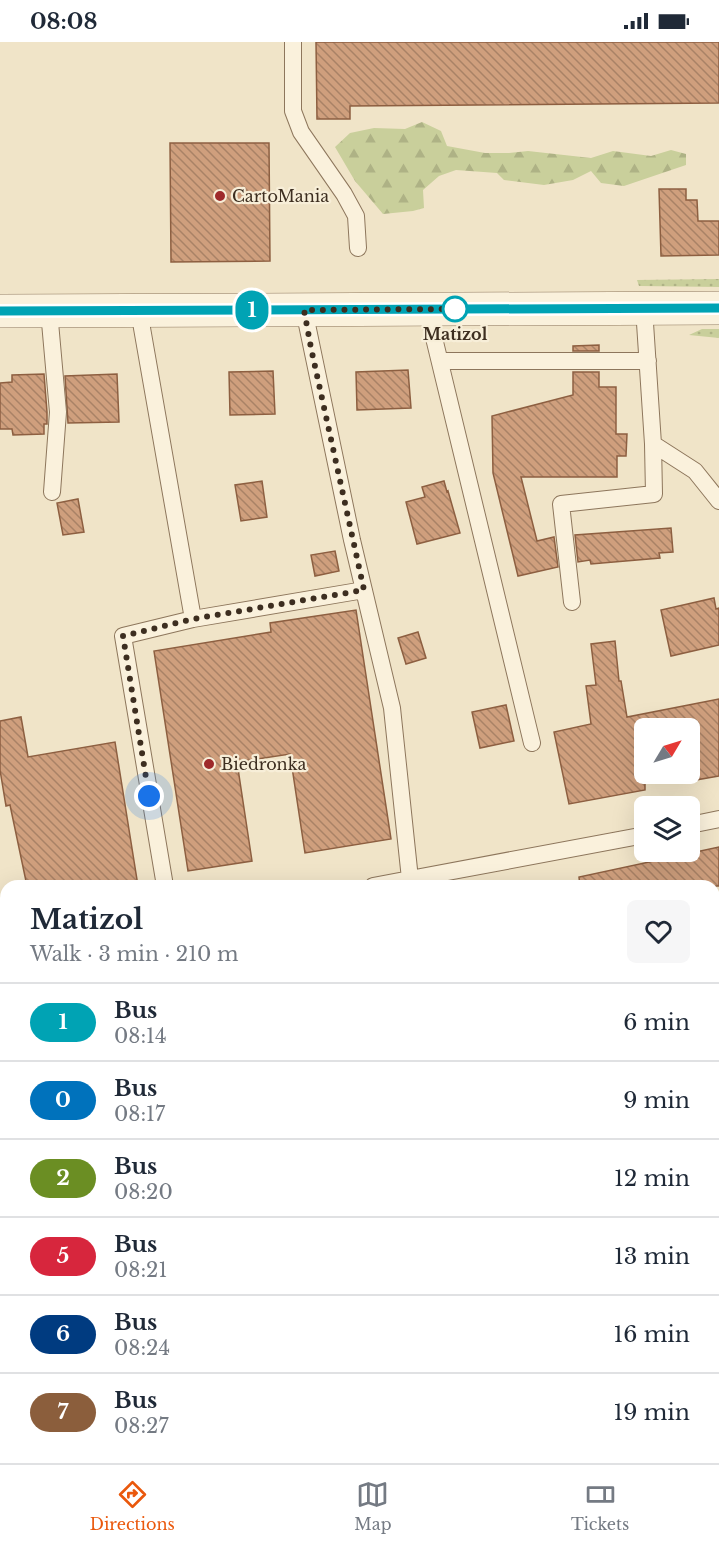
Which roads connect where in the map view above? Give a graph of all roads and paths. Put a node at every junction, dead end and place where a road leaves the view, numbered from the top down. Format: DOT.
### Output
graph roads {
  1 [pos="292,42"];
  2 [pos="358,248"];
  3 [pos="644,308"];
  4 [pos="719,308"];
  5 [pos="427,309"];
  6 [pos="304,310"];
  7 [pos="49,311"];
  8 [pos="139,311"];
  9 [pos="0,312"];
  10 [pos="440,361"];
  11 [pos="648,361"];
  12 [pos="653,444"];
  13 [pos="51,492"];
  14 [pos="719,501"];
  15 [pos="364,590"];
  16 [pos="572,602"];
  17 [pos="193,619"];
  18 [pos="532,742"];
  19 [pos="719,819"];
  20 [pos="700,823"];
  21 [pos="634,837"];
  22 [pos="164,880"];
  23 [pos="408,880"];
  24 [pos="423,880"];
  1 -- 2 [label="lane"];
  3 -- 4 [label="street"];
  3 -- 5 [label="street"];
  3 -- 11 [label="lane"];
  5 -- 6 [label="street"];
  5 -- 10 [label="lane"];
  6 -- 8 [label="street"];
  6 -- 15 [label="lane"];
  7 -- 8 [label="street"];
  7 -- 9 [label="street"];
  7 -- 13 [label="lane"];
  8 -- 17 [label="lane"];
  10 -- 11 [label="lane"];
  10 -- 18 [label="lane"];
  11 -- 12 [label="lane"];
  12 -- 14 [label="lane"];
  12 -- 16 [label="lane"];
  15 -- 17 [label="lane"];
  15 -- 23 [label="lane"];
  17 -- 22 [label="lane"];
  19 -- 20 [label="lane"];
  21 -- 24 [label="lane"];
}
